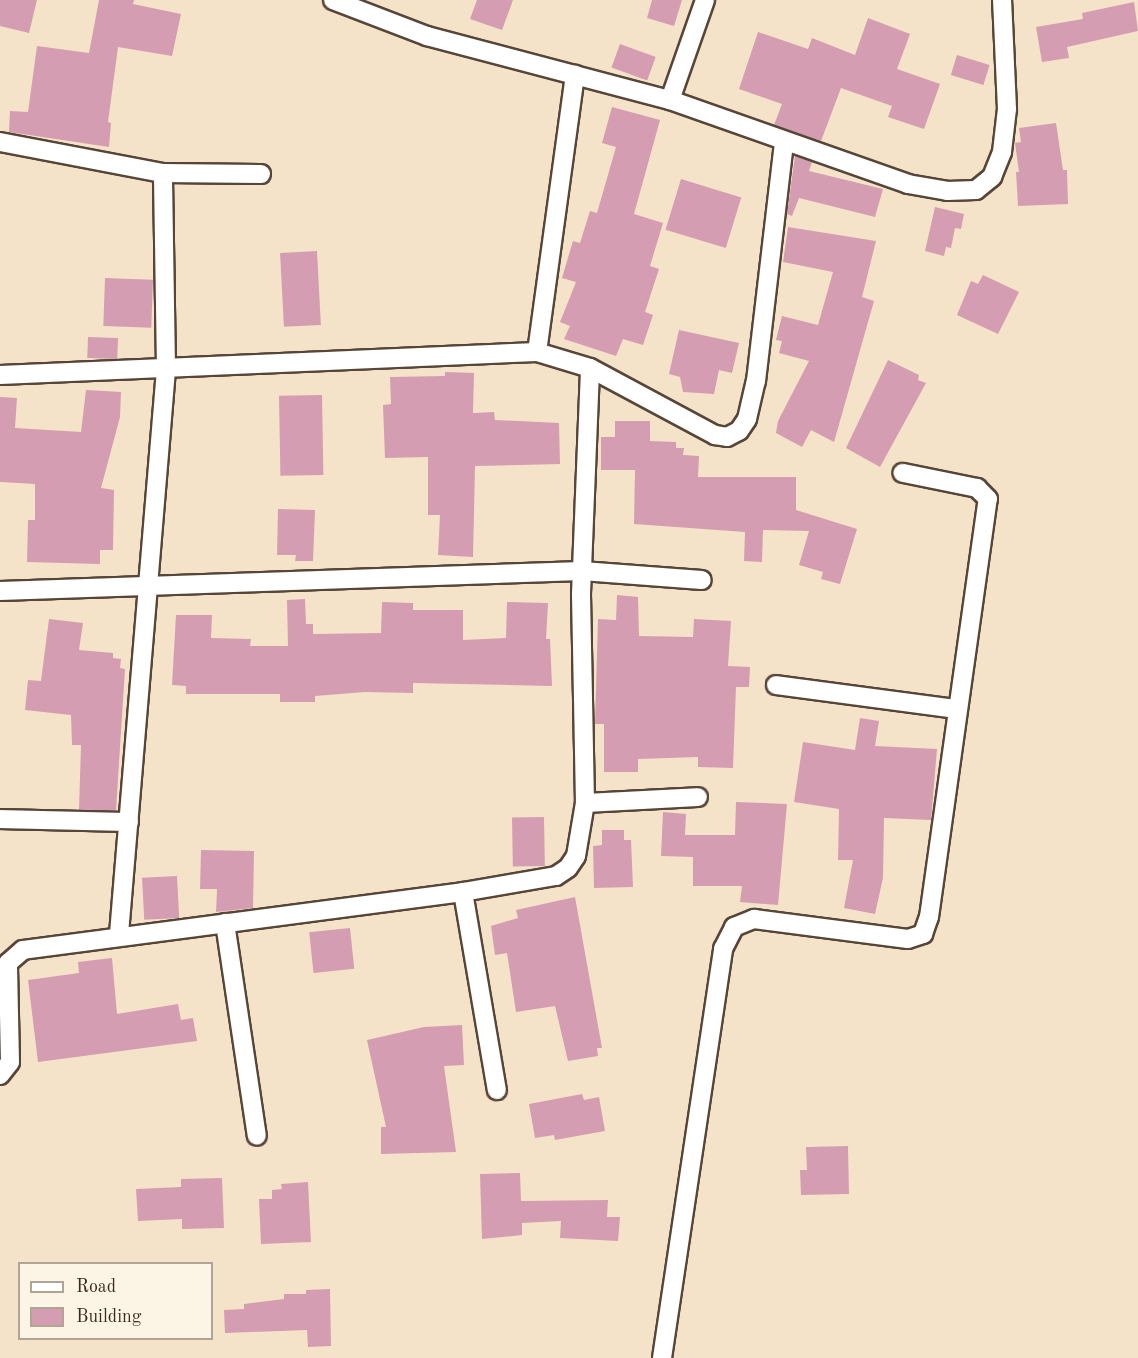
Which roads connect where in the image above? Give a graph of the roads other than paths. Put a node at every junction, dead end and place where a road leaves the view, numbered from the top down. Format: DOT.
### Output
graph roads {
  1 [pos="333,0"];
  2 [pos="705,0"];
  3 [pos="1002,0"];
  4 [pos="575,75"];
  5 [pos="670,100"];
  6 [pos="0,142"];
  7 [pos="784,142"];
  8 [pos="163,173"];
  9 [pos="261,174"];
  10 [pos="537,352"];
  11 [pos="590,368"];
  12 [pos="166,369"];
  13 [pos="0,375"];
  14 [pos="903,473"];
  15 [pos="582,571"];
  16 [pos="702,580"];
  17 [pos="150,587"];
  18 [pos="0,591"];
  19 [pos="776,685"];
  20 [pos="957,709"];
  21 [pos="698,796"];
  22 [pos="585,803"];
  23 [pos="0,819"];
  24 [pos="129,822"];
  25 [pos="463,891"];
  26 [pos="225,923"];
  27 [pos="119,934"];
  28 [pos="0,1075"];
  29 [pos="497,1090"];
  30 [pos="257,1136"];
  31 [pos="662,1358"];
  1 -- 4 [label="street"];
  2 -- 5 [label="street"];
  3 -- 7 [label="street"];
  4 -- 5 [label="street"];
  4 -- 10 [label="street"];
  5 -- 7 [label="street"];
  6 -- 8 [label="street"];
  7 -- 11 [label="street"];
  8 -- 9 [label="street"];
  8 -- 12 [label="street"];
  10 -- 11 [label="street"];
  10 -- 12 [label="street"];
  11 -- 15 [label="street"];
  12 -- 13 [label="street"];
  12 -- 17 [label="street"];
  14 -- 20 [label="street"];
  15 -- 16 [label="street"];
  15 -- 17 [label="street"];
  15 -- 22 [label="street"];
  17 -- 18 [label="street"];
  17 -- 24 [label="street"];
  19 -- 20 [label="street"];
  20 -- 31 [label="street"];
  21 -- 22 [label="street"];
  22 -- 25 [label="street"];
  23 -- 24 [label="street"];
  24 -- 27 [label="street"];
  25 -- 26 [label="street"];
  25 -- 29 [label="street"];
  26 -- 27 [label="street"];
  26 -- 30 [label="street"];
  27 -- 28 [label="street"];
}
